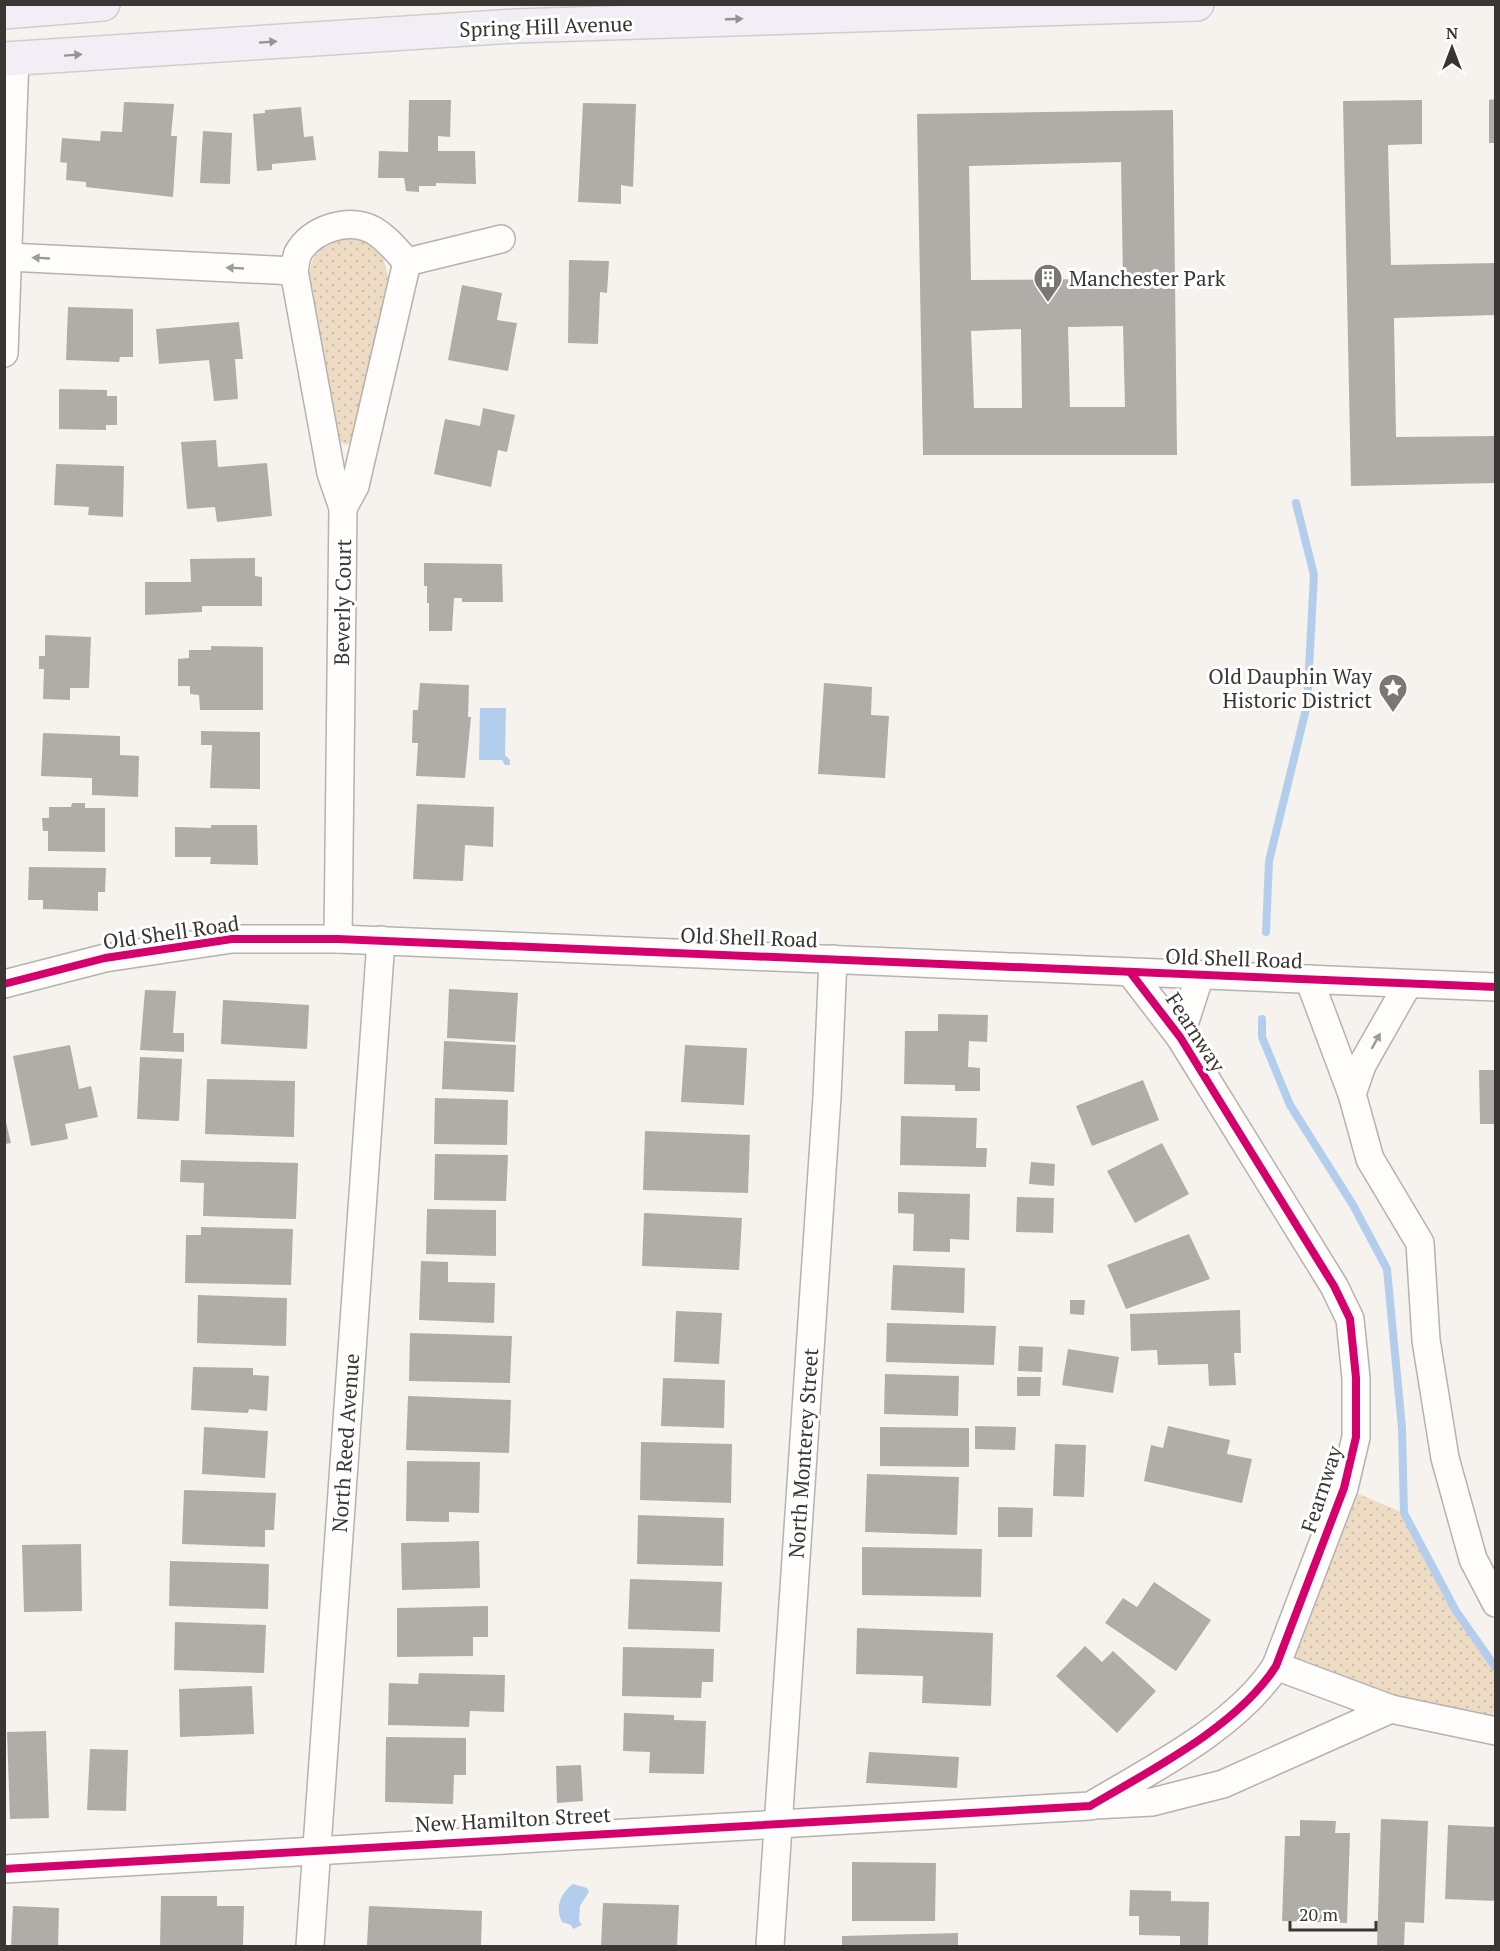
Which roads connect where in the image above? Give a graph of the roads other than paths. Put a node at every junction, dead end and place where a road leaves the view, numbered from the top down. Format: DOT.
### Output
graph roads {
  1 [pos="103,4"];
  2 [pos="1197,4"];
  3 [pos="4,12"];
  4 [pos="598,14"];
  5 [pos="10,59"];
  6 [pos="501,240"];
  7 [pos="8,257"];
  8 [pos="407,262"];
  9 [pos="294,271"];
  10 [pos="4,353"];
  11 [pos="343,508"];
  12 [pos="338,939"];
  13 [pos="381,940"];
  14 [pos="833,959"];
  15 [pos="1130,972"];
  16 [pos="1200,975"];
  17 [pos="1309,979"];
  18 [pos="4,984"];
  19 [pos="1408,984"];
  20 [pos="1496,987"];
  21 [pos="1180,1037"];
  22 [pos="1352,1094"];
  23 [pos="1496,1603"];
  24 [pos="1276,1666"];
  25 [pos="1391,1709"];
  26 [pos="1496,1731"];
  27 [pos="1090,1806"];
  28 [pos="1024,1809"];
  29 [pos="779,1823"];
  30 [pos="316,1849"];
  31 [pos="4,1869"];
  32 [pos="310,1947"];
  33 [pos="770,1947"];
  1 -- 3 [label="main road"];
  4 -- 2 [label="main road, Spring Hill Avenue, one-way"];
  5 -- 4 [label="main road, Spring Hill Avenue, one-way"];
  5 -- 7 [label="street"];
  6 -- 8 [label="street"];
  9 -- 7 [label="street, one-way"];
  7 -- 10 [label="street"];
  8 -- 9 [label="street"];
  8 -- 11 [label="street"];
  9 -- 11 [label="street, Beverly Court"];
  11 -- 12 [label="street, Beverly Court"];
  12 -- 13 [label="street, Old Shell Road"];
  12 -- 18 [label="street, Old Shell Road"];
  13 -- 14 [label="street, Old Shell Road"];
  13 -- 30 [label="street, North Reed Avenue"];
  14 -- 15 [label="street, Old Shell Road"];
  14 -- 29 [label="street, North Monterey Street"];
  15 -- 16 [label="street, Old Shell Road"];
  15 -- 21 [label="street, Fearnway"];
  16 -- 17 [label="street, Old Shell Road"];
  16 -- 21 [label="street, Fearnway"];
  17 -- 19 [label="street, Old Shell Road"];
  17 -- 22 [label="street"];
  19 -- 20 [label="street, Old Shell Road"];
  22 -- 19 [label="street, one-way"];
  21 -- 24 [label="street, Fearnway"];
  22 -- 23 [label="street"];
  24 -- 25 [label="street"];
  24 -- 27 [label="street, Fearnway"];
  25 -- 26 [label="street"];
  25 -- 27 [label="street, Fearnway"];
  27 -- 28 [label="street, Fearnway"];
  28 -- 29 [label="street, New Hamilton Street"];
  29 -- 30 [label="street, New Hamilton Street"];
  29 -- 33 [label="street, North Monterey Street"];
  30 -- 31 [label="street, New Hamilton Street"];
  30 -- 32 [label="street, North Reed Avenue"];
}
